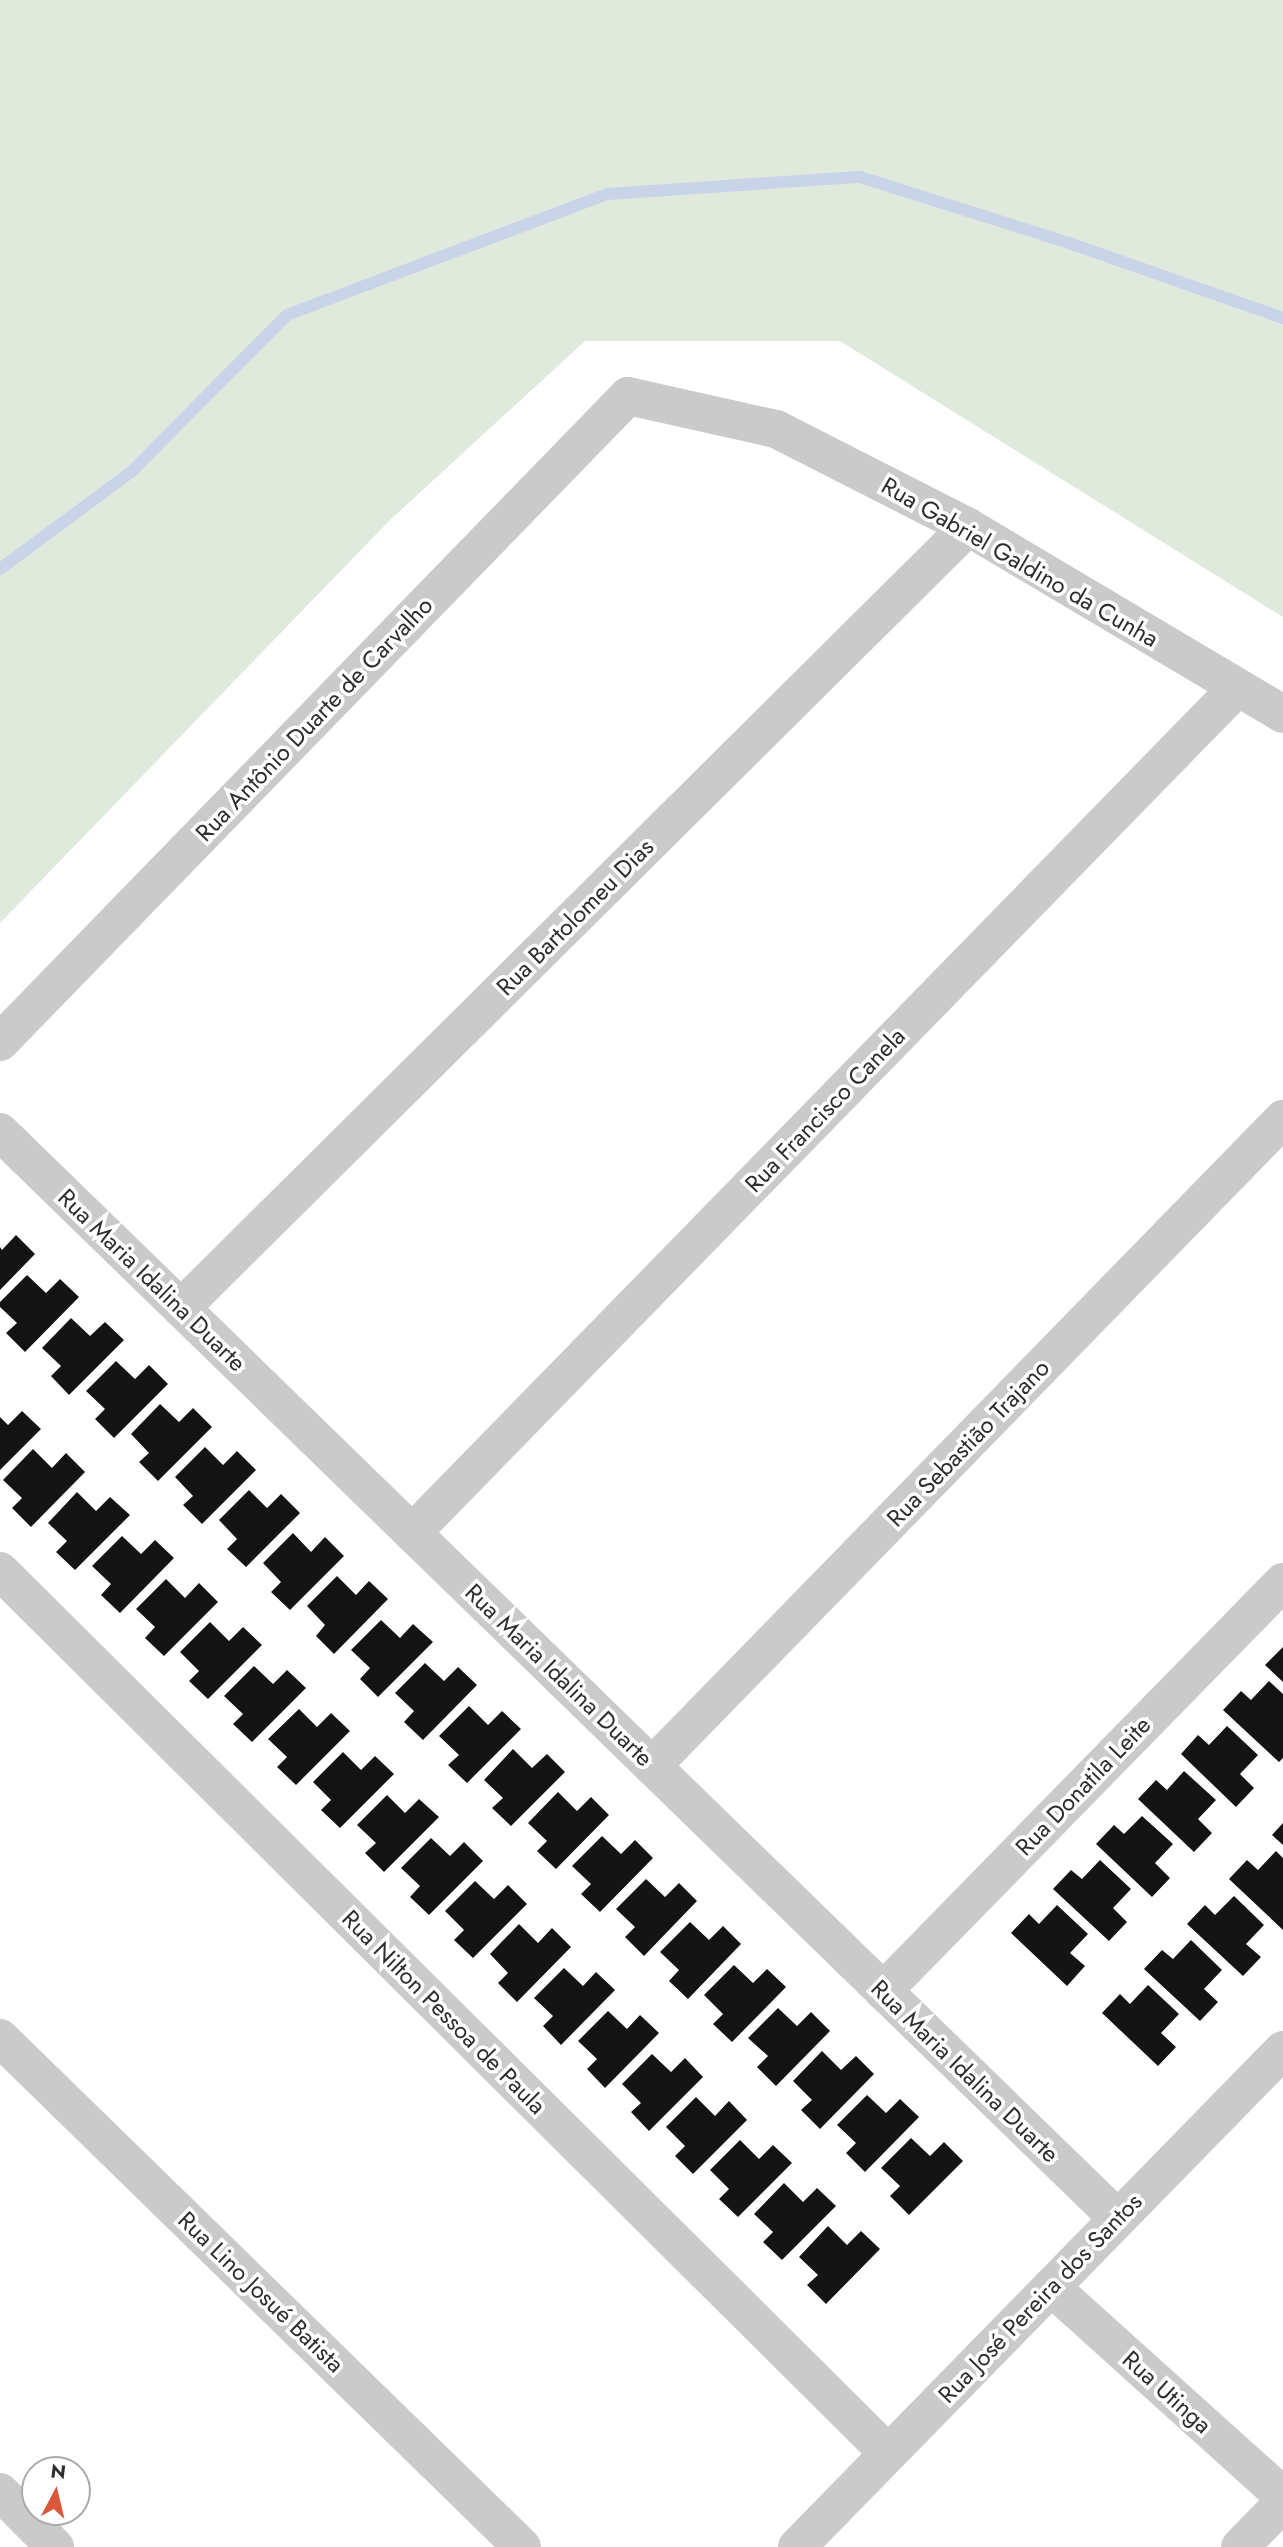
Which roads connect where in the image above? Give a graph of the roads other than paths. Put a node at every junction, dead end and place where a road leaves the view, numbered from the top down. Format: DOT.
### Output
graph roads {
  1 [pos="628,396"];
  2 [pos="968,527"];
  3 [pos="1237,688"];
  4 [pos="1283,714"];
  5 [pos="0,1041"];
  6 [pos="1283,1119"];
  7 [pos="0,1132"];
  8 [pos="181,1308"];
  9 [pos="412,1533"];
  10 [pos="0,1571"];
  11 [pos="1283,1582"];
  12 [pos="652,1766"];
  13 [pos="883,1991"];
  14 [pos="0,2038"];
  15 [pos="1283,2050"];
  16 [pos="1118,2219"];
  17 [pos="1051,2287"];
  18 [pos="888,2453"];
  19 [pos="0,2492"];
  20 [pos="1283,2496"];
  21 [pos="1283,2503"];
  22 [pos="55,2547"];
  23 [pos="522,2547"];
  24 [pos="797,2547"];
  25 [pos="1240,2547"];
  1 -- 2 [label="street, Rua Gabriel Galdino da Cunha"];
  1 -- 5 [label="street, Rua Antônio Duarte de Carvalho"];
  2 -- 3 [label="street, Rua Gabriel Galdino da Cunha"];
  2 -- 8 [label="street, Rua Bartolomeu Dias"];
  3 -- 4 [label="street, Rua Gabriel Galdino da Cunha"];
  3 -- 9 [label="street, Rua Francisco Canela"];
  6 -- 12 [label="street, Rua Sebastião Trajano"];
  7 -- 8 [label="street, Rua Maria Idalina Duarte"];
  8 -- 9 [label="street, Rua Maria Idalina Duarte"];
  9 -- 12 [label="street, Rua Maria Idalina Duarte"];
  10 -- 18 [label="street, Rua Nilton Pessoa de Paula"];
  11 -- 13 [label="street, Rua Donatila Leite"];
  12 -- 13 [label="street, Rua Maria Idalina Duarte"];
  13 -- 16 [label="street, Rua Maria Idalina Duarte"];
  14 -- 23 [label="street, Rua Lino Josué Batista"];
  15 -- 16 [label="street, Rua José Pereira dos Santos"];
  16 -- 17 [label="street, Rua José Pereira dos Santos"];
  17 -- 18 [label="street, Rua José Pereira dos Santos"];
  17 -- 20 [label="street, Rua Utinga"];
  18 -- 24 [label="street, Rua José Pereira dos Santos"];
  19 -- 22 [label="street"];
  21 -- 25 [label="street"];
}
